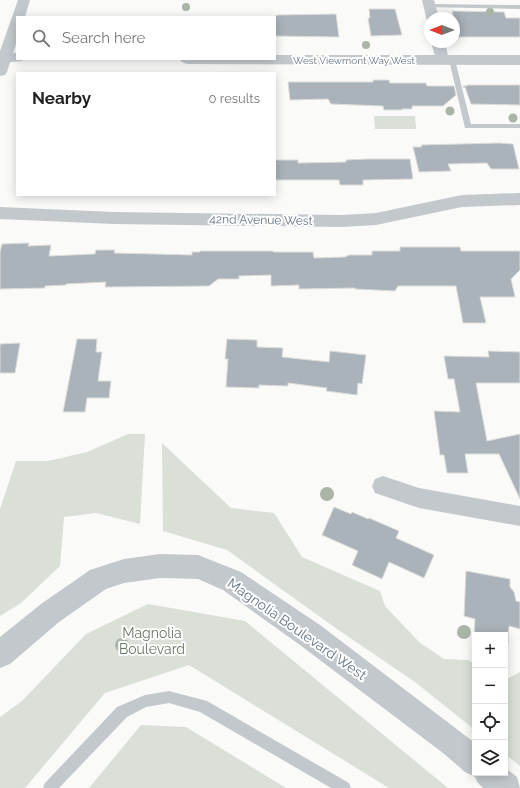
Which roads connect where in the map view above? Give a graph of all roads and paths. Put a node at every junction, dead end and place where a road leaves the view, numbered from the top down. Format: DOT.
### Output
graph roads {
  1 [pos="24,0"];
  2 [pos="520,7"];
  3 [pos="430,8"];
  4 [pos="18,16"];
  5 [pos="16,24"];
  6 [pos="441,48"];
  7 [pos="276,59"];
  8 [pos="447,60"];
  9 [pos="520,60"];
  10 [pos="5,62"];
  11 [pos="520,126"];
  12 [pos="520,199"];
  13 [pos="0,213"];
  14 [pos="383,486"];
  15 [pos="520,516"];
  16 [pos="0,654"];
  17 [pos="472,759"];
  18 [pos="492,776"];
  19 [pos="50,788"];
  20 [pos="344,788"];
  21 [pos="506,788"];
  1 -- 4 [label="street"];
  2 -- 3 [label="lane"];
  5 -- 10 [label="street"];
  6 -- 8 [label="street"];
  7 -- 8 [label="street, West Viewmont Way West"];
  8 -- 9 [label="street, West Viewmont Way West"];
  8 -- 11 [label="lane"];
  12 -- 13 [label="street, 42nd Avenue West"];
  14 -- 15 [label="street"];
  16 -- 17 [label="street, Magnolia Boulevard West"];
  18 -- 21 [label="street"];
  19 -- 20 [label="lane"];
}
